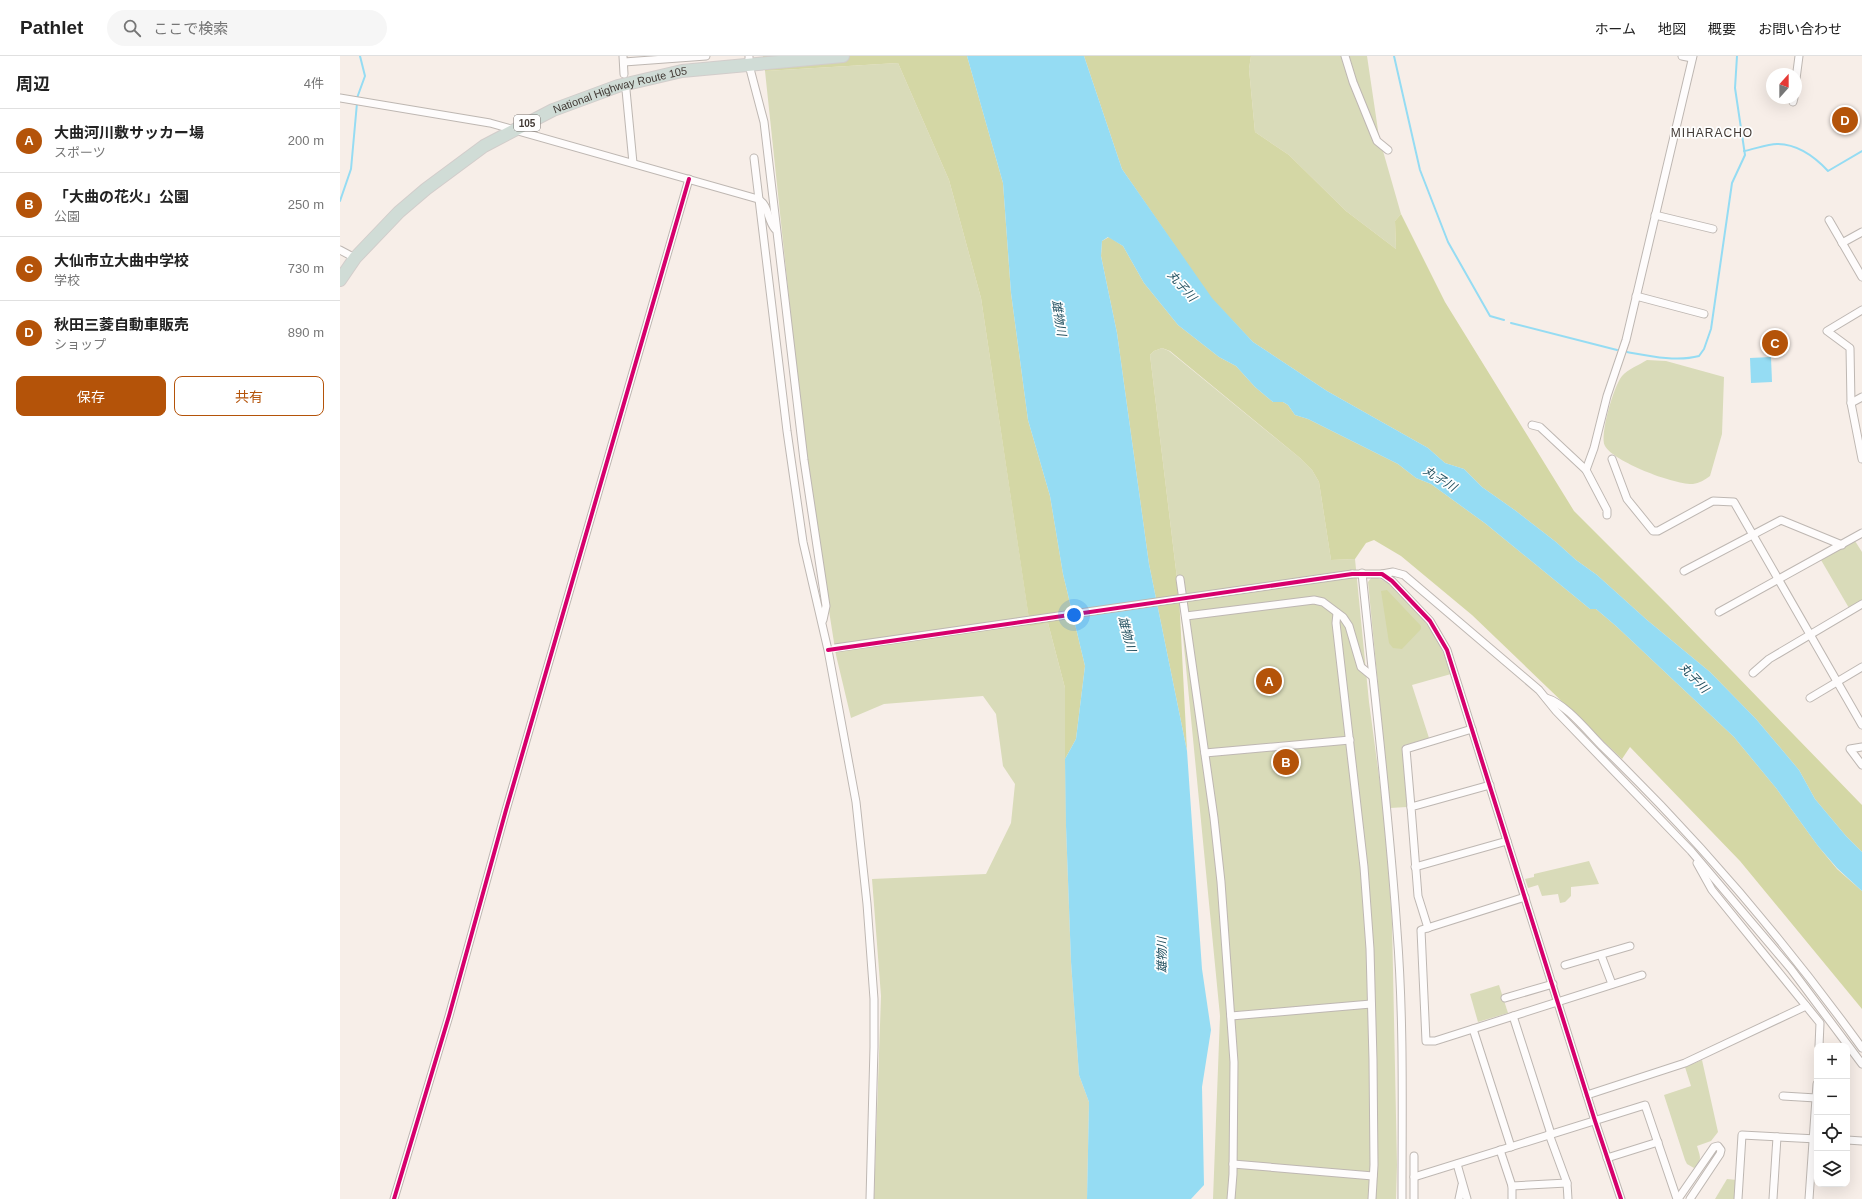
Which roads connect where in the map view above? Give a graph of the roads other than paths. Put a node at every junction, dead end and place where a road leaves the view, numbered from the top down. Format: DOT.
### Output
graph roads {
  1 [pos="706,56"];
  2 [pos="843,56"];
  3 [pos="1344,56"];
  4 [pos="1682,56"];
  5 [pos="1799,56"];
  6 [pos="1692,57"];
  7 [pos="623,59"];
  8 [pos="749,60"];
  9 [pos="1797,68"];
  10 [pos="624,74"];
  11 [pos="626,90"];
  12 [pos="340,98"];
  13 [pos="515,129"];
  14 [pos="1388,150"];
  15 [pos="754,158"];
  16 [pos="633,163"];
  17 [pos="689,179"];
  18 [pos="758,199"];
  19 [pos="1655,215"];
  20 [pos="1829,220"];
  21 [pos="1713,229"];
  22 [pos="776,230"];
  23 [pos="1862,232"];
  24 [pos="1842,243"];
  25 [pos="340,250"];
  26 [pos="355,258"];
  27 [pos="1862,276"];
  28 [pos="340,280"];
  29 [pos="1636,296"];
  30 [pos="1862,310"];
  31 [pos="1704,314"];
  32 [pos="1862,397"];
  33 [pos="1851,403"];
  34 [pos="1532,425"];
  35 [pos="1612,459"];
  36 [pos="1862,459"];
  37 [pos="1586,470"];
  38 [pos="1607,515"];
  39 [pos="1862,533"];
  40 [pos="1752,534"];
  41 [pos="1842,545"];
  42 [pos="1684,571"];
  43 [pos="1362,573"];
  44 [pos="1382,574"];
  45 [pos="1180,579"];
  46 [pos="1778,579"];
  47 [pos="1861,606"];
  48 [pos="1718,612"];
  49 [pos="1337,613"];
  50 [pos="1186,616"];
  51 [pos="822,624"];
  52 [pos="1810,635"];
  53 [pos="831,649"];
  54 [pos="1862,667"];
  55 [pos="1753,673"];
  56 [pos="1372,676"];
  57 [pos="1837,682"];
  58 [pos="1546,698"];
  59 [pos="1810,698"];
  60 [pos="1862,725"];
  61 [pos="1472,728"];
  62 [pos="1350,740"];
  63 [pos="1862,747"];
  64 [pos="1205,753"];
  65 [pos="1862,765"];
  66 [pos="1490,785"];
  67 [pos="1411,807"];
  68 [pos="1507,841"];
  69 [pos="1690,851"];
  70 [pos="1415,867"];
  71 [pos="1525,897"];
  72 [pos="1428,928"];
  73 [pos="1630,946"];
  74 [pos="1601,955"];
  75 [pos="1565,965"];
  76 [pos="1642,975"];
  77 [pos="1553,984"];
  78 [pos="1612,984"];
  79 [pos="1505,998"];
  80 [pos="1558,1002"];
  81 [pos="1372,1004"];
  82 [pos="1806,1006"];
  83 [pos="1231,1016"];
  84 [pos="1513,1016"];
  85 [pos="1828,1016"];
  86 [pos="1819,1022"];
  87 [pos="1473,1029"];
  88 [pos="1819,1043"];
  89 [pos="1862,1048"];
  90 [pos="1862,1064"];
  91 [pos="1587,1095"];
  92 [pos="1783,1096"];
  93 [pos="1814,1098"];
  94 [pos="1594,1121"];
  95 [pos="1550,1134"];
  96 [pos="1777,1137"];
  97 [pos="1814,1139"];
  98 [pos="1850,1140"];
  99 [pos="1862,1141"];
  100 [pos="1658,1142"];
  101 [pos="1510,1146"];
  102 [pos="1500,1150"];
  103 [pos="1814,1151"];
  104 [pos="1414,1156"];
  105 [pos="1607,1158"];
  106 [pos="1233,1164"];
  107 [pos="1457,1164"];
  108 [pos="1373,1176"];
  109 [pos="1414,1177"];
  110 [pos="1567,1183"];
  111 [pos="1462,1185"];
  112 [pos="1512,1186"];
  113 [pos="394,1199"];
  114 [pos="870,1199"];
  115 [pos="1231,1199"];
  116 [pos="1372,1199"];
  117 [pos="1402,1199"];
  118 [pos="1414,1199"];
  119 [pos="1459,1199"];
  120 [pos="1467,1199"];
  121 [pos="1512,1199"];
  122 [pos="1568,1199"];
  123 [pos="1621,1199"];
  124 [pos="1678,1199"];
  125 [pos="1690,1199"];
  126 [pos="1738,1199"];
  127 [pos="1773,1199"];
  128 [pos="1810,1199"];
  1 -- 7 [label="street"];
  2 -- 8 [label="highway, National Highway Route 105 / 105"];
  3 -- 14 [label="street"];
  4 -- 6 [label="street"];
  5 -- 9 [label="street"];
  6 -- 19 [label="street"];
  7 -- 10 [label="street"];
  8 -- 13 [label="highway, National Highway Route 105 / 105"];
  8 -- 22 [label="street"];
  11 -- 16 [label="street"];
  12 -- 13 [label="street"];
  13 -- 16 [label="street"];
  13 -- 26 [label="highway, National Highway Route 105 / 105"];
  15 -- 18 [label="street"];
  16 -- 17 [label="street"];
  17 -- 18 [label="street"];
  17 -- 113 [label="street"];
  18 -- 22 [label="street"];
  18 -- 51 [label="street"];
  19 -- 21 [label="street"];
  19 -- 29 [label="street"];
  20 -- 24 [label="street"];
  22 -- 51 [label="street"];
  23 -- 24 [label="street"];
  24 -- 27 [label="street"];
  25 -- 26 [label="street"];
  26 -- 28 [label="highway, National Highway Route 105 / 105"];
  29 -- 31 [label="street"];
  29 -- 37 [label="street"];
  30 -- 33 [label="street"];
  32 -- 33 [label="street"];
  33 -- 36 [label="street"];
  34 -- 37 [label="street"];
  35 -- 40 [label="street"];
  37 -- 38 [label="street"];
  39 -- 41 [label="street"];
  40 -- 41 [label="street"];
  40 -- 42 [label="street"];
  40 -- 46 [label="street"];
  41 -- 46 [label="street"];
  43 -- 44 [label="street"];
  43 -- 53 [label="street, bridge"];
  43 -- 56 [label="street"];
  44 -- 58 [label="street"];
  44 -- 61 [label="street"];
  45 -- 50 [label="street"];
  46 -- 48 [label="street"];
  46 -- 52 [label="street"];
  47 -- 52 [label="street"];
  49 -- 50 [label="street"];
  49 -- 56 [label="street"];
  49 -- 62 [label="street"];
  50 -- 64 [label="street"];
  51 -- 53 [label="street"];
  52 -- 55 [label="street"];
  52 -- 57 [label="street"];
  53 -- 114 [label="street"];
  54 -- 57 [label="street"];
  56 -- 117 [label="street"];
  57 -- 59 [label="street"];
  57 -- 60 [label="street"];
  58 -- 69 [label="street"];
  58 -- 89 [label="street"];
  61 -- 66 [label="street"];
  61 -- 67 [label="street"];
  62 -- 64 [label="street"];
  62 -- 81 [label="street"];
  63 -- 65 [label="street"];
  64 -- 83 [label="street"];
  66 -- 67 [label="street"];
  66 -- 68 [label="street"];
  67 -- 70 [label="street"];
  68 -- 70 [label="street"];
  68 -- 71 [label="street"];
  69 -- 82 [label="street"];
  69 -- 85 [label="street"];
  70 -- 72 [label="street"];
  71 -- 72 [label="street"];
  71 -- 77 [label="street"];
  72 -- 87 [label="street"];
  73 -- 74 [label="street"];
  74 -- 75 [label="street"];
  74 -- 78 [label="street"];
  76 -- 78 [label="street"];
  77 -- 79 [label="street"];
  77 -- 80 [label="street"];
  78 -- 80 [label="street"];
  80 -- 84 [label="street"];
  80 -- 91 [label="street"];
  81 -- 83 [label="street"];
  81 -- 108 [label="street"];
  82 -- 86 [label="street"];
  82 -- 91 [label="street"];
  83 -- 106 [label="street"];
  84 -- 87 [label="street"];
  84 -- 95 [label="street"];
  85 -- 86 [label="street"];
  85 -- 90 [label="street"];
  86 -- 88 [label="street"];
  87 -- 101 [label="street"];
  91 -- 94 [label="street"];
  92 -- 93 [label="street"];
  94 -- 95 [label="street"];
  94 -- 100 [label="street"];
  94 -- 105 [label="street"];
  95 -- 101 [label="street"];
  95 -- 110 [label="street"];
  96 -- 97 [label="street"];
  96 -- 126 [label="street"];
  96 -- 127 [label="street"];
  98 -- 99 [label="street"];
  100 -- 105 [label="street"];
  100 -- 124 [label="street"];
  101 -- 102 [label="street"];
  102 -- 107 [label="street"];
  102 -- 112 [label="street"];
  103 -- 128 [label="street"];
  104 -- 109 [label="street"];
  105 -- 123 [label="street"];
  106 -- 108 [label="street"];
  106 -- 115 [label="street"];
  107 -- 109 [label="street"];
  107 -- 111 [label="street"];
  108 -- 116 [label="street"];
  109 -- 118 [label="street"];
  110 -- 112 [label="street"];
  110 -- 122 [label="street"];
  111 -- 119 [label="street"];
  111 -- 120 [label="street"];
  112 -- 121 [label="street"];
  124 -- 125 [label="street"];
}
